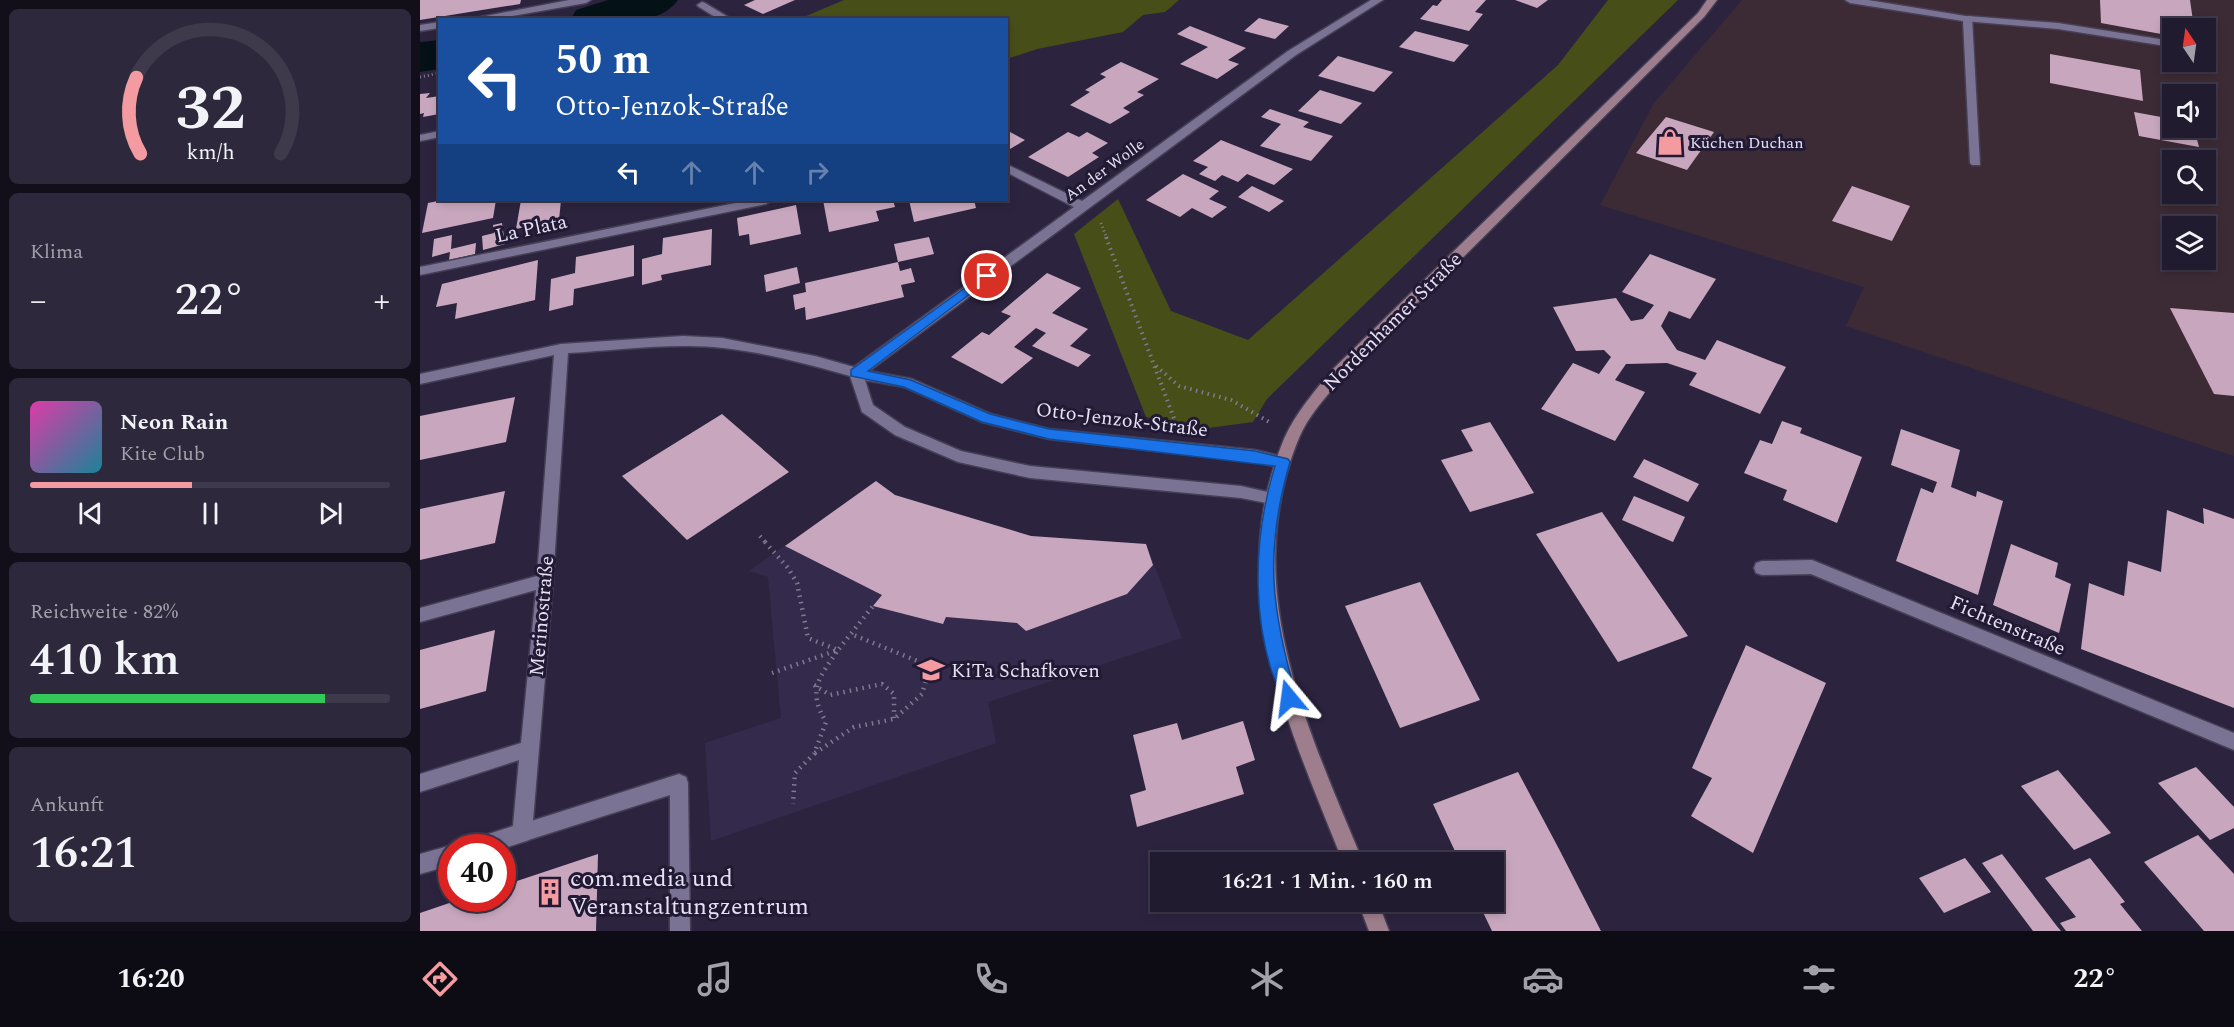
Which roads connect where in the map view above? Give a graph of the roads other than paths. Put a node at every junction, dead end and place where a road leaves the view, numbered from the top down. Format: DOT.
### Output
graph roads {
  1 [pos="586,0"];
  2 [pos="1378,0"];
  3 [pos="1712,0"];
  4 [pos="1850,0"];
  5 [pos="702,5"];
  6 [pos="482,18"];
  7 [pos="725,18"];
  8 [pos="1968,19"];
  9 [pos="438,25"];
  10 [pos="420,28"];
  11 [pos="2162,42"];
  12 [pos="438,135"];
  13 [pos="420,138"];
  14 [pos="1976,163"];
  15 [pos="1008,168"];
  16 [pos="755,201"];
  17 [pos="721,204"];
  18 [pos="1081,206"];
  19 [pos="420,271"];
  20 [pos="561,349"];
  21 [pos="856,373"];
  22 [pos="420,379"];
  23 [pos="1283,462"];
  24 [pos="1272,498"];
  25 [pos="1762,568"];
  26 [pos="544,581"];
  27 [pos="420,615"];
  28 [pos="2234,742"];
  29 [pos="529,749"];
  30 [pos="420,783"];
  31 [pos="522,833"];
  32 [pos="516,835"];
  33 [pos="1349,852"];
  34 [pos="438,859"];
  35 [pos="420,864"];
  36 [pos="1372,912"];
  37 [pos="680,931"];
  38 [pos="1379,931"];
  1 -- 6 [label="street"];
  2 -- 18 [label="street, An der Wolle"];
  3 -- 23 [label="street, Nordenhamer Straße"];
  4 -- 8 [label="street"];
  5 -- 7 [label="street"];
  8 -- 11 [label="street"];
  8 -- 14 [label="street"];
  9 -- 10 [label="street"];
  12 -- 13 [label="street"];
  15 -- 18 [label="street"];
  16 -- 17 [label="street, La Plata"];
  17 -- 19 [label="street, La Plata"];
  18 -- 21 [label="street, An der Wolle"];
  20 -- 21 [label="street, Otto-Jenzok-Straße"];
  20 -- 22 [label="street, Otto-Jenzok-Straße"];
  20 -- 26 [label="street, Merinostraße"];
  21 -- 23 [label="street, Otto-Jenzok-Straße"];
  21 -- 24 [label="street"];
  23 -- 24 [label="street, Nordenhamer Straße"];
  24 -- 33 [label="street, Nordenhamer Straße"];
  25 -- 28 [label="street, Fichtenstraße"];
  26 -- 27 [label="street"];
  26 -- 29 [label="street, Merinostraße"];
  29 -- 30 [label="street"];
  29 -- 31 [label="street, Merinostraße"];
  31 -- 32 [label="street"];
  31 -- 37 [label="street"];
  34 -- 35 [label="street"];
  36 -- 38 [label="street"];
}
